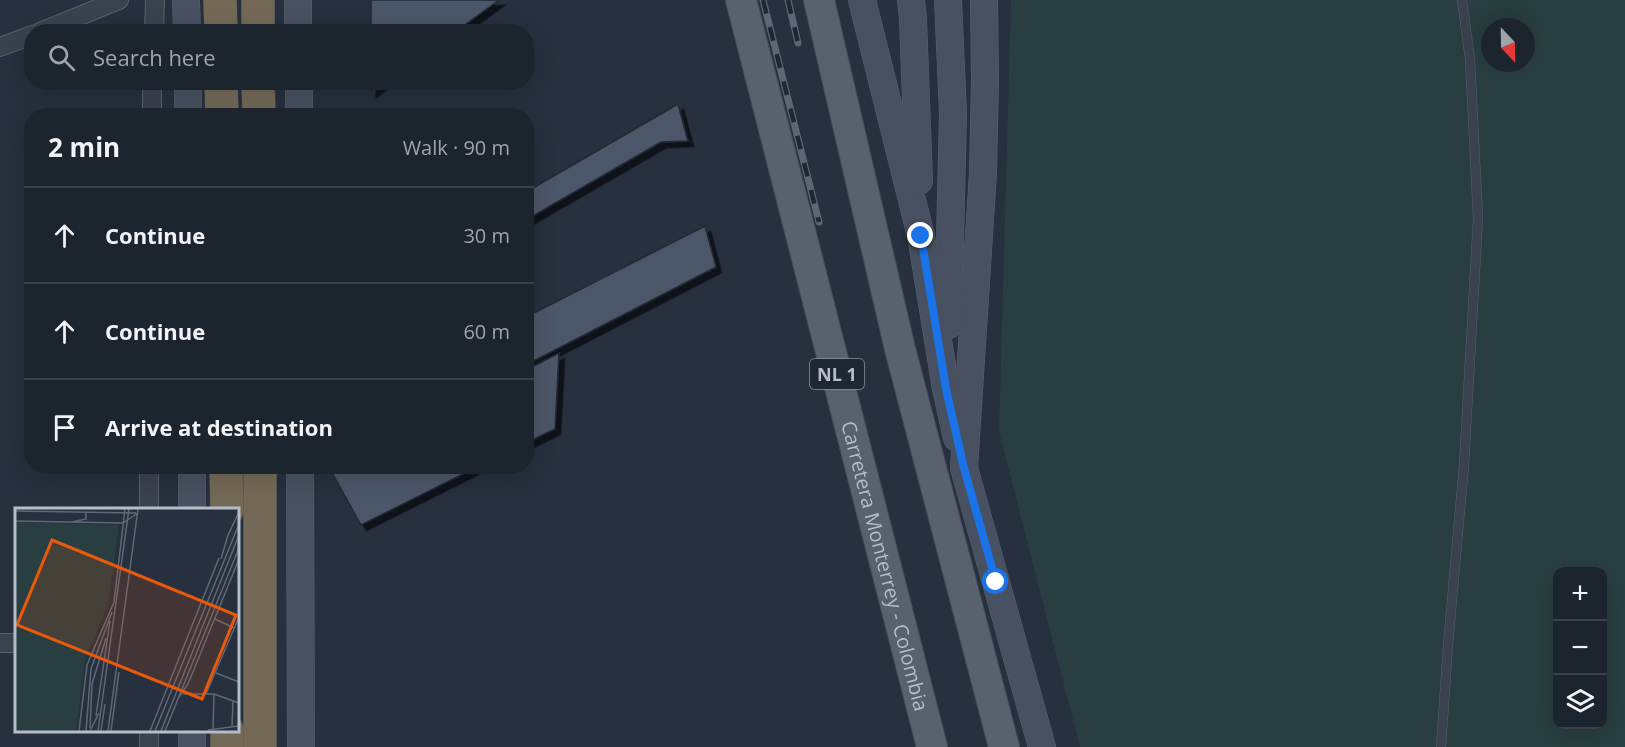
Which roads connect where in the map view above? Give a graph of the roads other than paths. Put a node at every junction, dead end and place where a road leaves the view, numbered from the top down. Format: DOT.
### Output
graph roads {
  1 [pos="119,0"];
  2 [pos="156,0"];
  3 [pos="186,0"];
  4 [pos="220,0"];
  5 [pos="258,0"];
  6 [pos="298,0"];
  7 [pos="730,0"];
  8 [pos="741,0"];
  9 [pos="819,0"];
  10 [pos="862,0"];
  11 [pos="911,0"];
  12 [pos="948,0"];
  13 [pos="984,0"];
  14 [pos="1462,0"];
  15 [pos="60,24"];
  16 [pos="154,24"];
  17 [pos="187,24"];
  18 [pos="220,24"];
  19 [pos="258,24"];
  20 [pos="298,24"];
  21 [pos="24,38"];
  22 [pos="0,47"];
  23 [pos="764,85"];
  24 [pos="152,90"];
  25 [pos="188,90"];
  26 [pos="222,90"];
  27 [pos="258,90"];
  28 [pos="298,90"];
  29 [pos="152,108"];
  30 [pos="188,108"];
  31 [pos="222,108"];
  32 [pos="259,108"];
  33 [pos="299,108"];
  34 [pos="921,236"];
  35 [pos="946,389"];
  36 [pos="964,468"];
  37 [pos="149,474"];
  38 [pos="192,474"];
  39 [pos="226,474"];
  40 [pos="260,474"];
  41 [pos="300,474"];
  42 [pos="148,508"];
  43 [pos="192,508"];
  44 [pos="227,508"];
  45 [pos="260,747"];
  46 [pos="301,747"];
  47 [pos="932,747"];
  48 [pos="1004,747"];
  49 [pos="1042,747"];
  50 [pos="1441,747"];
  1 -- 15 [label="street"];
  2 -- 16 [label="street"];
  3 -- 17 [label="street"];
  4 -- 18 [label="highway"];
  5 -- 19 [label="highway"];
  6 -- 20 [label="street"];
  7 -- 23 [label="main road, NL 1"];
  8 -- 23 [label="main road, Carretera Monterrey - Colombia / NL 1"];
  9 -- 48 [label="main road"];
  10 -- 34 [label="street"];
  11 -- 34 [label="street"];
  12 -- 35 [label="street"];
  13 -- 36 [label="street"];
  14 -- 50 [label="lane"];
  21 -- 22 [label="street"];
  23 -- 47 [label="main road, Carretera Monterrey - Colombia / NL 1"];
  24 -- 29 [label="street"];
  25 -- 30 [label="street"];
  26 -- 31 [label="highway"];
  27 -- 32 [label="highway"];
  28 -- 33 [label="street"];
  34 -- 35 [label="street"];
  35 -- 36 [label="street"];
  36 -- 49 [label="street"];
  37 -- 42 [label="street"];
  38 -- 43 [label="street"];
  39 -- 44 [label="highway"];
  40 -- 45 [label="highway"];
  41 -- 46 [label="street"];
}
